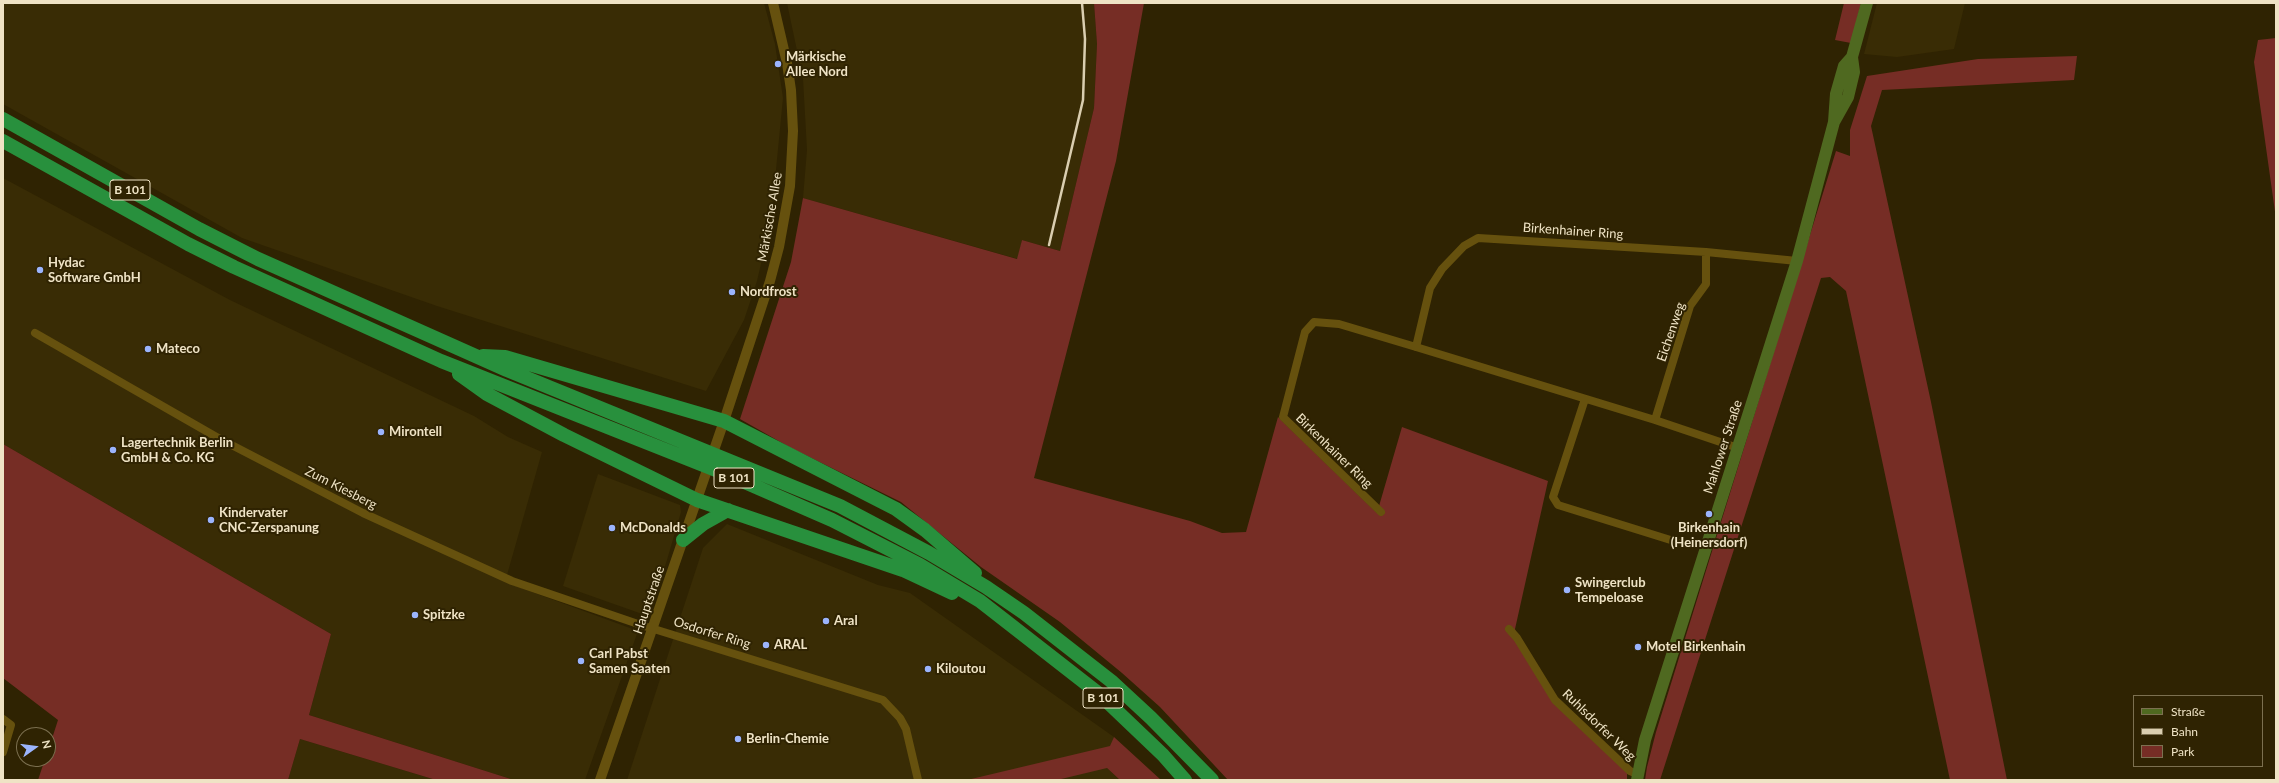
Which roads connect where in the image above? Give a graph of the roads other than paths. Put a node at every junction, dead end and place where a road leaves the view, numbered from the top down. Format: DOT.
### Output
graph roads {
  1 [pos="773,3"];
  2 [pos="1867,3"];
  3 [pos="3,119"];
  4 [pos="3,141"];
  5 [pos="1706,252"];
  6 [pos="1797,261"];
  7 [pos="35,333"];
  8 [pos="1416,347"];
  9 [pos="479,356"];
  10 [pos="441,361"];
  11 [pos="1585,399"];
  12 [pos="1655,420"];
  13 [pos="722,425"];
  14 [pos="1738,448"];
  15 [pos="698,497"];
  16 [pos="728,510"];
  17 [pos="1381,512"];
  18 [pos="683,540"];
  19 [pos="1677,542"];
  20 [pos="986,587"];
  21 [pos="1012,625"];
  22 [pos="654,628"];
  23 [pos="1509,629"];
  24 [pos="3,719"];
  25 [pos="3,752"];
  26 [pos="1637,777"];
  27 [pos="600,780"];
  28 [pos="918,780"];
  29 [pos="1185,780"];
  30 [pos="1212,780"];
  1 -- 13 [label="street, Märkische Allee"];
  2 -- 6 [label="main road, Mahlower Straße"];
  3 -- 9 [label="highway, B 101"];
  4 -- 10 [label="highway, B 101"];
  5 -- 6 [label="street, Birkenhainer Ring"];
  5 -- 8 [label="street, Birkenhainer Ring"];
  5 -- 12 [label="street, Eichenweg"];
  6 -- 14 [label="main road, Mahlower Straße"];
  7 -- 22 [label="street, Zum Kiesberg"];
  8 -- 11 [label="street, Birkenhainer Ring"];
  8 -- 17 [label="street, Birkenhainer Ring"];
  9 -- 13 [label="highway"];
  9 -- 20 [label="highway, B 101"];
  10 -- 15 [label="highway"];
  10 -- 21 [label="highway, B 101"];
  11 -- 12 [label="street, Birkenhainer Ring"];
  11 -- 19 [label="street"];
  12 -- 14 [label="street, Birkenhainer Ring"];
  13 -- 15 [label="street, Hauptstraße"];
  13 -- 20 [label="highway"];
  14 -- 26 [label="main road, Mahlower Straße"];
  15 -- 16 [label="highway"];
  15 -- 18 [label="street, Hauptstraße"];
  16 -- 18 [label="highway"];
  16 -- 21 [label="highway"];
  18 -- 22 [label="street, Hauptstraße"];
  20 -- 30 [label="highway, B 101"];
  21 -- 29 [label="highway, B 101"];
  22 -- 27 [label="street, Hauptstraße"];
  22 -- 28 [label="street, Osdorfer Ring"];
  23 -- 26 [label="street, Ruhlsdorfer Weg"];
  24 -- 25 [label="street"];
}
